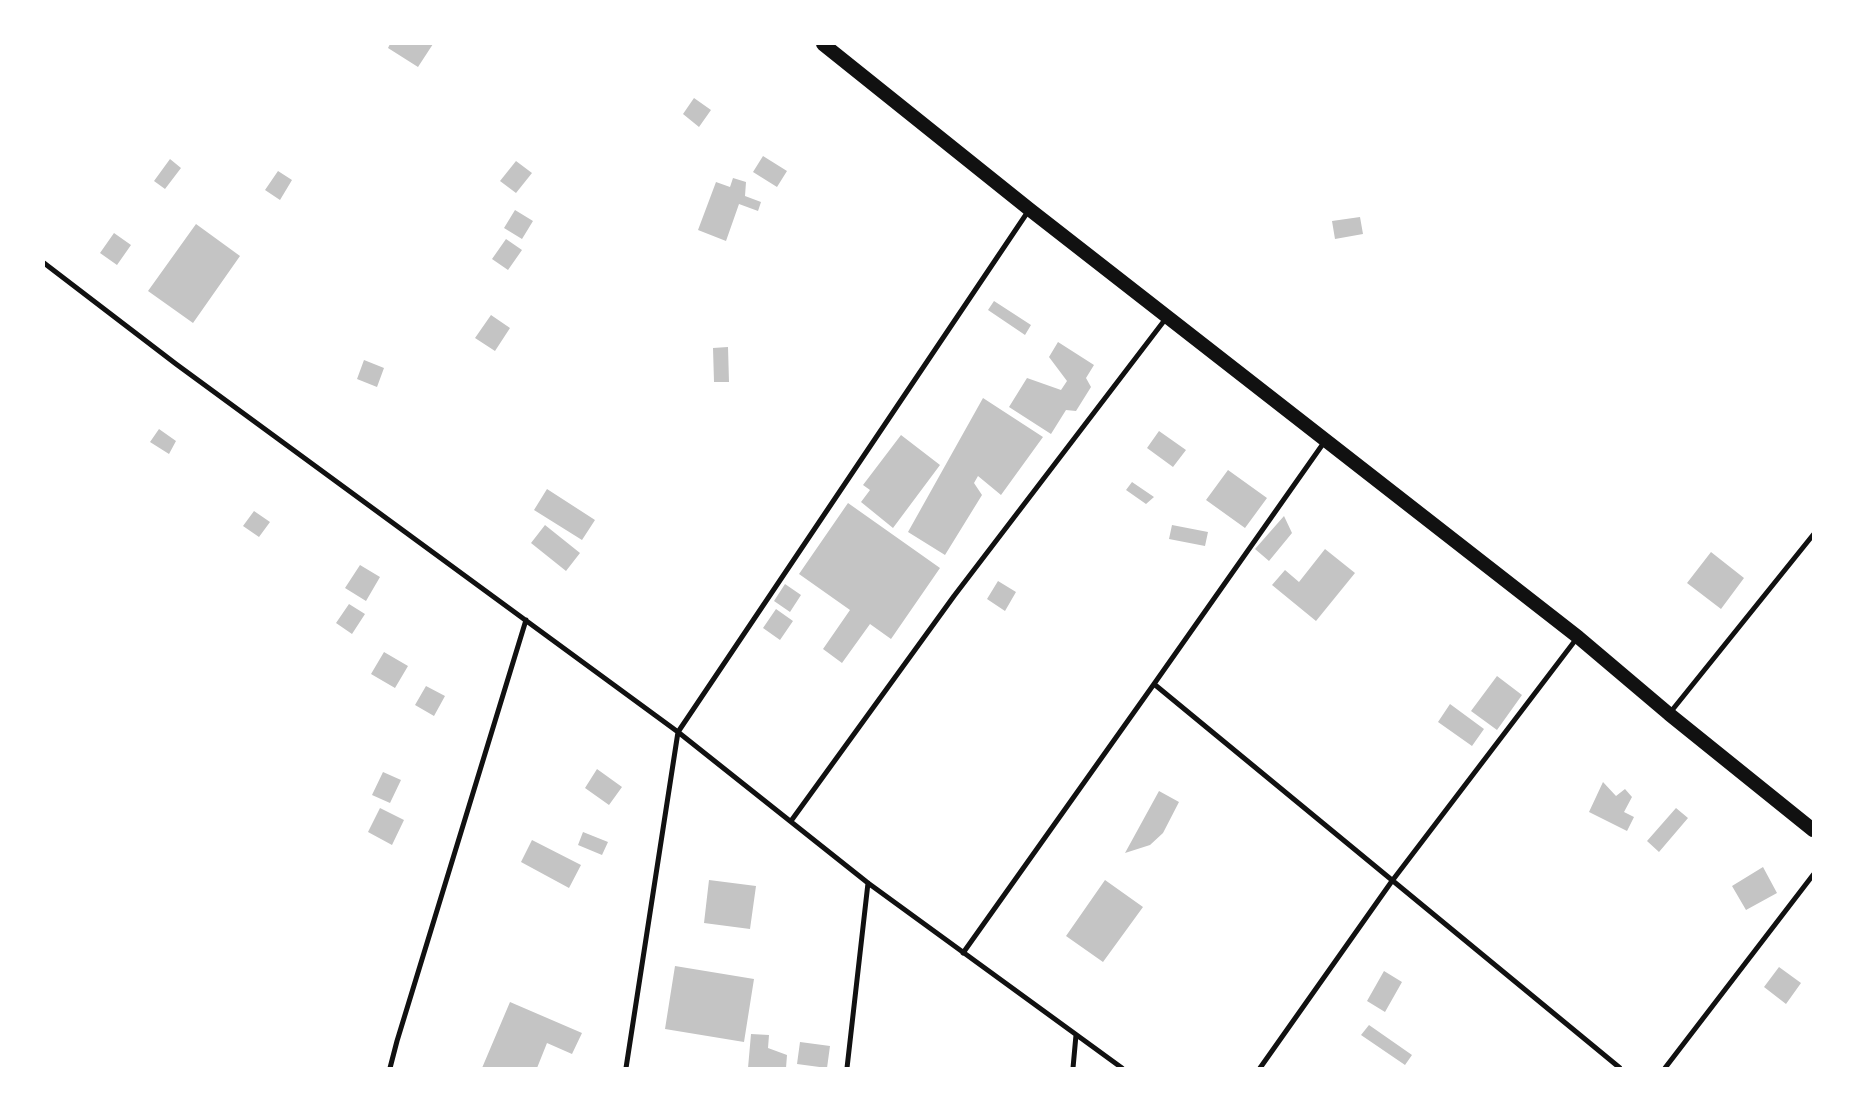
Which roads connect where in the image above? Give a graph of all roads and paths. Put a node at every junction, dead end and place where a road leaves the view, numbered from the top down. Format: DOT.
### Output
graph roads {
  1 [pos="823,44"];
  2 [pos="1029,209"];
  3 [pos="44,263"];
  4 [pos="1168,316"];
  5 [pos="1326,440"];
  6 [pos="1813,536"];
  7 [pos="526,620"];
  8 [pos="1578,637"];
  9 [pos="1154,684"];
  10 [pos="1669,714"];
  11 [pos="678,732"];
  12 [pos="790,821"];
  13 [pos="1813,830"];
  14 [pos="1813,876"];
  15 [pos="1392,881"];
  16 [pos="868,883"];
  17 [pos="963,953"];
  18 [pos="1076,1035"];
  19 [pos="390,1068"];
  20 [pos="626,1068"];
  21 [pos="847,1068"];
  22 [pos="1073,1068"];
  23 [pos="1122,1068"];
  24 [pos="1260,1068"];
  25 [pos="1620,1068"];
  26 [pos="1665,1068"];
  1 -- 2 [label="highway"];
  2 -- 4 [label="highway"];
  2 -- 11 [label="street"];
  3 -- 7 [label="street"];
  4 -- 5 [label="highway"];
  4 -- 12 [label="street"];
  5 -- 8 [label="highway"];
  5 -- 9 [label="street"];
  6 -- 10 [label="street"];
  7 -- 11 [label="street"];
  7 -- 19 [label="street"];
  8 -- 10 [label="highway"];
  8 -- 15 [label="street"];
  9 -- 15 [label="street"];
  9 -- 17 [label="street"];
  10 -- 13 [label="highway"];
  11 -- 12 [label="street"];
  11 -- 20 [label="street"];
  12 -- 16 [label="street"];
  14 -- 26 [label="street"];
  15 -- 24 [label="street"];
  15 -- 25 [label="street"];
  16 -- 17 [label="street"];
  16 -- 21 [label="street"];
  17 -- 18 [label="street"];
  18 -- 22 [label="street"];
  18 -- 23 [label="street"];
}
